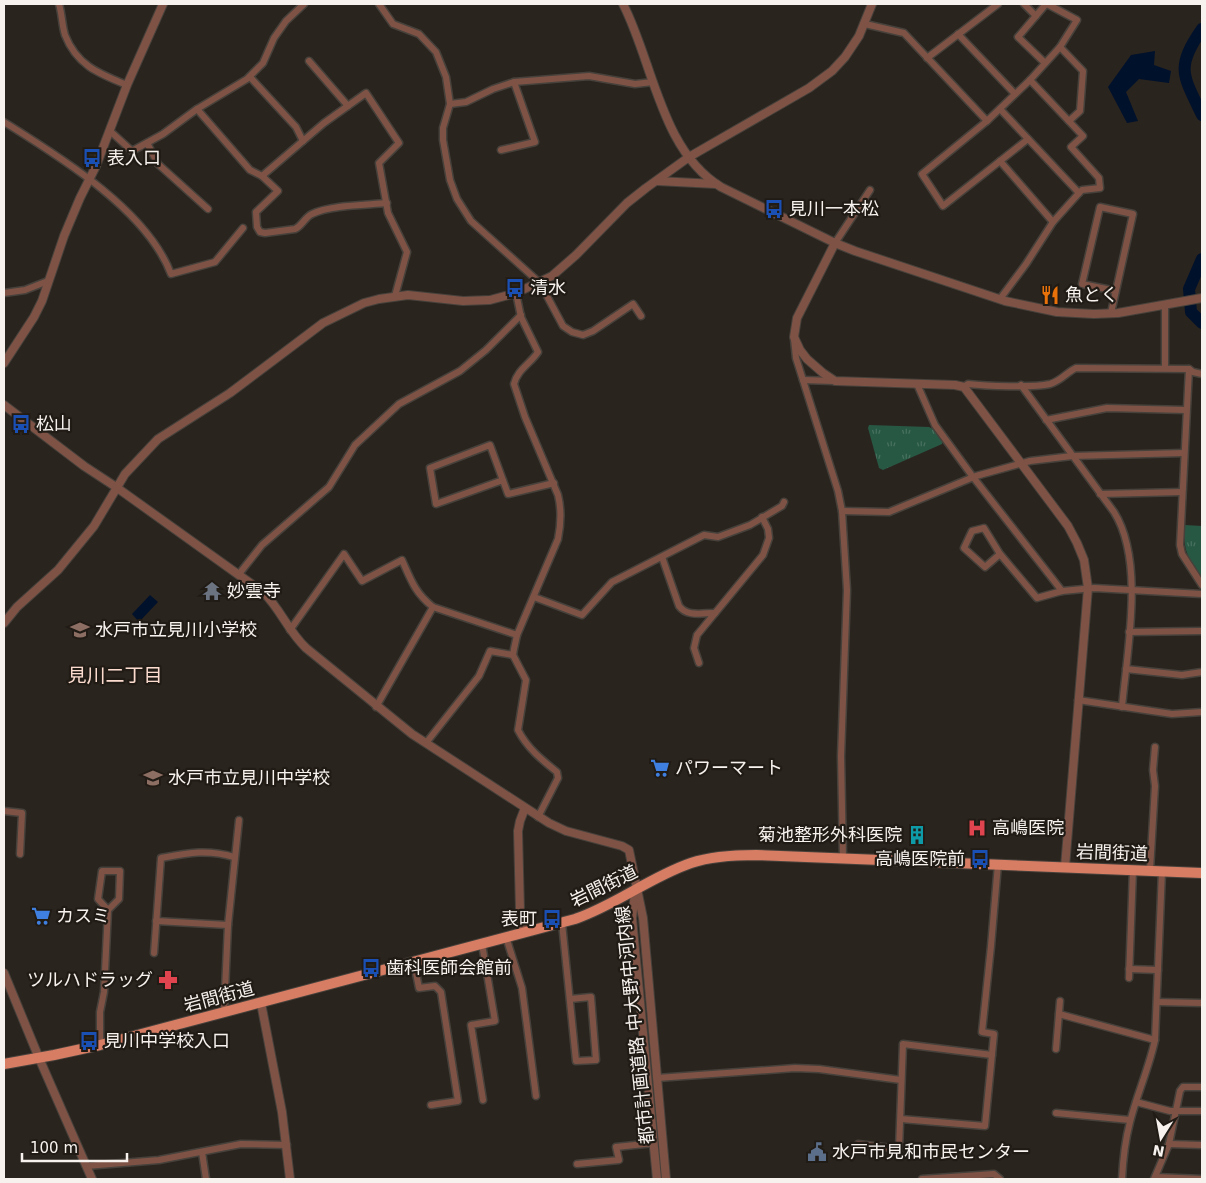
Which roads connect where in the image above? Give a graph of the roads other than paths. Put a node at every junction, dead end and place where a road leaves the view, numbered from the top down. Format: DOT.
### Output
graph roads {
  1 [pos="59,4"];
  2 [pos="163,4"];
  3 [pos="304,4"];
  4 [pos="379,4"];
  5 [pos="623,4"];
  6 [pos="872,4"];
  7 [pos="998,4"];
  8 [pos="1024,4"];
  9 [pos="1046,4"];
  10 [pos="1036,16"];
  11 [pos="865,24"];
  12 [pos="958,34"];
  13 [pos="1060,47"];
  14 [pos="927,58"];
  15 [pos="309,61"];
  16 [pos="1045,63"];
  17 [pos="250,77"];
  18 [pos="1030,80"];
  19 [pos="514,82"];
  20 [pos="653,82"];
  21 [pos="128,85"];
  22 [pos="1015,94"];
  23 [pos="450,104"];
  24 [pos="348,106"];
  25 [pos="197,109"];
  26 [pos="1000,109"];
  27 [pos="987,121"];
  28 [pos="1069,121"];
  29 [pos="4,122"];
  30 [pos="110,131"];
  31 [pos="1028,139"];
  32 [pos="303,141"];
  33 [pos="147,143"];
  34 [pos="501,150"];
  35 [pos="689,157"];
  36 [pos="1000,161"];
  37 [pos="262,176"];
  38 [pos="89,180"];
  39 [pos="656,181"];
  40 [pos="716,184"];
  41 [pos="870,190"];
  42 [pos="1079,193"];
  43 [pos="387,203"];
  44 [pos="208,209"];
  45 [pos="1053,222"];
  46 [pos="243,228"];
  47 [pos="835,243"];
  48 [pos="48,282"];
  49 [pos="540,283"];
  50 [pos="1116,292"];
  51 [pos="4,293"];
  52 [pos="516,293"];
  53 [pos="395,296"];
  54 [pos="1200,298"];
  55 [pos="1000,299"];
  56 [pos="1165,305"];
  57 [pos="1111,313"];
  58 [pos="521,315"];
  59 [pos="642,316"];
  60 [pos="794,337"];
  61 [pos="4,362"];
  62 [pos="1165,368"];
  63 [pos="1189,369"];
  64 [pos="1202,374"];
  65 [pos="803,380"];
  66 [pos="835,380"];
  67 [pos="917,384"];
  68 [pos="1021,385"];
  69 [pos="964,388"];
  70 [pos="4,405"];
  71 [pos="1186,410"];
  72 [pos="1046,420"];
  73 [pos="1184,453"];
  74 [pos="1072,456"];
  75 [pos="1021,463"];
  76 [pos="973,477"];
  77 [pos="503,480"];
  78 [pos="554,483"];
  79 [pos="116,487"];
  80 [pos="1182,492"];
  81 [pos="1100,494"];
  82 [pos="784,502"];
  83 [pos="842,511"];
  84 [pos="762,517"];
  85 [pos="1000,554"];
  86 [pos="662,557"];
  87 [pos="239,574"];
  88 [pos="1202,585"];
  89 [pos="1088,588"];
  90 [pos="1062,591"];
  91 [pos="1132,591"];
  92 [pos="1202,594"];
  93 [pos="534,597"];
  94 [pos="433,607"];
  95 [pos="715,613"];
  96 [pos="4,623"];
  97 [pos="290,630"];
  98 [pos="1202,631"];
  99 [pos="1129,632"];
  100 [pos="517,635"];
  101 [pos="513,655"];
  102 [pos="699,663"];
  103 [pos="1126,669"];
  104 [pos="1202,672"];
  105 [pos="1078,700"];
  106 [pos="376,707"];
  107 [pos="1122,707"];
  108 [pos="1202,712"];
  109 [pos="426,743"];
  110 [pos="1155,747"];
  111 [pos="525,808"];
  112 [pos="4,812"];
  113 [pos="538,817"];
  114 [pos="239,820"];
  115 [pos="20,854"];
  116 [pos="234,857"];
  117 [pos="843,858"];
  118 [pos="998,864"];
  119 [pos="1065,867"];
  120 [pos="1133,870"];
  121 [pos="1150,870"];
  122 [pos="1162,871"];
  123 [pos="1202,873"];
  124 [pos="636,889"];
  125 [pos="108,910"];
  126 [pos="156,921"];
  127 [pos="562,923"];
  128 [pos="228,925"];
  129 [pos="524,933"];
  130 [pos="506,937"];
  131 [pos="482,944"];
  132 [pos="154,954"];
  133 [pos="414,962"];
  134 [pos="1130,970"];
  135 [pos="1158,970"];
  136 [pos="4,973"];
  137 [pos="1129,978"];
  138 [pos="570,999"];
  139 [pos="1060,1001"];
  140 [pos="261,1002"];
  141 [pos="1157,1002"];
  142 [pos="1202,1003"];
  143 [pos="224,1012"];
  144 [pos="1059,1014"];
  145 [pos="1155,1040"];
  146 [pos="100,1045"];
  147 [pos="1056,1049"];
  148 [pos="992,1055"];
  149 [pos="39,1058"];
  150 [pos="4,1064"];
  151 [pos="657,1078"];
  152 [pos="901,1080"];
  153 [pos="1202,1087"];
  154 [pos="536,1096"];
  155 [pos="483,1100"];
  156 [pos="1136,1102"];
  157 [pos="431,1105"];
  158 [pos="1177,1110"];
  159 [pos="1202,1111"];
  160 [pos="1056,1113"];
  161 [pos="901,1119"];
  162 [pos="1130,1120"];
  163 [pos="654,1143"];
  164 [pos="858,1144"];
  165 [pos="1169,1144"];
  166 [pos="287,1145"];
  167 [pos="1202,1145"];
  168 [pos="202,1152"];
  169 [pos="577,1164"];
  170 [pos="86,1166"];
  171 [pos="1155,1178"];
  172 [pos="92,1179"];
  173 [pos="206,1179"];
  174 [pos="290,1179"];
  175 [pos="657,1179"];
  176 [pos="666,1179"];
  177 [pos="922,1179"];
  178 [pos="1000,1179"];
  179 [pos="1122,1179"];
  180 [pos="1202,1179"];
  1 -- 21 [label="street"];
  2 -- 21 [label="street"];
  3 -- 17 [label="street"];
  4 -- 23 [label="street"];
  5 -- 20 [label="street"];
  6 -- 11 [label="street"];
  7 -- 12 [label="street"];
  8 -- 10 [label="street"];
  9 -- 10 [label="street"];
  9 -- 13 [label="street"];
  10 -- 16 [label="street"];
  11 -- 14 [label="street"];
  11 -- 35 [label="street"];
  12 -- 14 [label="street"];
  12 -- 22 [label="street"];
  13 -- 16 [label="street"];
  13 -- 28 [label="street"];
  14 -- 27 [label="street"];
  15 -- 24 [label="street"];
  16 -- 18 [label="street"];
  17 -- 25 [label="street"];
  17 -- 32 [label="street"];
  18 -- 22 [label="street"];
  18 -- 28 [label="street"];
  19 -- 20 [label="street"];
  19 -- 23 [label="street"];
  19 -- 34 [label="street"];
  20 -- 35 [label="street"];
  21 -- 30 [label="street"];
  22 -- 26 [label="street"];
  23 -- 49 [label="street"];
  24 -- 32 [label="street"];
  24 -- 43 [label="street"];
  25 -- 33 [label="street"];
  25 -- 37 [label="street"];
  26 -- 27 [label="street"];
  26 -- 31 [label="street"];
  27 -- 36 [label="street"];
  28 -- 42 [label="street"];
  29 -- 38 [label="street"];
  30 -- 33 [label="street"];
  30 -- 38 [label="street"];
  31 -- 36 [label="street"];
  31 -- 42 [label="street"];
  32 -- 37 [label="street"];
  33 -- 44 [label="street"];
  35 -- 39 [label="street"];
  35 -- 40 [label="street"];
  36 -- 45 [label="street"];
  37 -- 43 [label="street"];
  38 -- 46 [label="street"];
  38 -- 48 [label="street"];
  39 -- 40 [label="street"];
  39 -- 49 [label="street"];
  40 -- 47 [label="street"];
  41 -- 47 [label="street"];
  42 -- 45 [label="street"];
  43 -- 53 [label="street"];
  45 -- 55 [label="street"];
  47 -- 55 [label="street"];
  47 -- 60 [label="street"];
  48 -- 51 [label="street"];
  48 -- 61 [label="street"];
  49 -- 52 [label="street"];
  49 -- 59 [label="street"];
  50 -- 50 [label="street"];
  50 -- 57 [label="street"];
  52 -- 53 [label="street"];
  52 -- 58 [label="street"];
  53 -- 79 [label="street"];
  54 -- 56 [label="street"];
  55 -- 57 [label="street"];
  56 -- 57 [label="street"];
  56 -- 62 [label="street"];
  58 -- 78 [label="street"];
  58 -- 87 [label="street"];
  60 -- 65 [label="street"];
  60 -- 66 [label="street"];
  62 -- 63 [label="street"];
  62 -- 68 [label="street"];
  63 -- 64 [label="street"];
  63 -- 71 [label="street"];
  65 -- 66 [label="street"];
  65 -- 83 [label="street"];
  66 -- 67 [label="street"];
  67 -- 69 [label="street"];
  67 -- 76 [label="street"];
  68 -- 69 [label="street"];
  68 -- 72 [label="street"];
  69 -- 75 [label="street"];
  70 -- 79 [label="street"];
  71 -- 72 [label="street"];
  71 -- 73 [label="street"];
  72 -- 74 [label="street"];
  73 -- 74 [label="street"];
  73 -- 80 [label="street"];
  74 -- 75 [label="street"];
  74 -- 81 [label="street"];
  75 -- 76 [label="street"];
  75 -- 89 [label="street"];
  76 -- 83 [label="street"];
  76 -- 90 [label="street"];
  77 -- 77 [label="street"];
  77 -- 78 [label="street"];
  78 -- 93 [label="street"];
  79 -- 87 [label="street"];
  79 -- 96 [label="street"];
  80 -- 81 [label="street"];
  80 -- 88 [label="street"];
  81 -- 91 [label="street"];
  82 -- 84 [label="street"];
  83 -- 117 [label="street"];
  84 -- 86 [label="street"];
  84 -- 95 [label="street"];
  85 -- 85 [label="street"];
  85 -- 90 [label="street"];
  86 -- 93 [label="street"];
  86 -- 95 [label="street"];
  87 -- 97 [label="street"];
  89 -- 90 [label="street"];
  89 -- 91 [label="street"];
  89 -- 105 [label="street"];
  91 -- 92 [label="street"];
  91 -- 99 [label="street"];
  93 -- 100 [label="street"];
  94 -- 97 [label="street"];
  94 -- 100 [label="street"];
  94 -- 106 [label="street"];
  95 -- 102 [label="street"];
  97 -- 106 [label="street"];
  98 -- 99 [label="street"];
  99 -- 103 [label="street"];
  100 -- 101 [label="street"];
  101 -- 109 [label="street"];
  101 -- 113 [label="street"];
  103 -- 104 [label="street"];
  103 -- 107 [label="street"];
  105 -- 107 [label="street"];
  105 -- 119 [label="street"];
  106 -- 109 [label="street"];
  107 -- 108 [label="street"];
  109 -- 111 [label="street"];
  110 -- 121 [label="street"];
  111 -- 113 [label="street"];
  111 -- 129 [label="street"];
  112 -- 115 [label="street"];
  113 -- 124 [label="street"];
  114 -- 116 [label="street"];
  116 -- 126 [label="street"];
  116 -- 128 [label="street"];
  117 -- 118 [label="main road, 岩間街道"];
  117 -- 124 [label="main road, 岩間街道"];
  118 -- 119 [label="main road, 岩間街道"];
  118 -- 148 [label="street"];
  119 -- 120 [label="main road, 岩間街道"];
  120 -- 121 [label="main road, 岩間街道"];
  120 -- 134 [label="street"];
  121 -- 122 [label="main road, 岩間街道"];
  122 -- 123 [label="main road, 岩間街道"];
  122 -- 135 [label="street"];
  124 -- 127 [label="main road, 岩間街道"];
  124 -- 151 [label="street, 都市計画道路 中大野中河内線"];
  124 -- 163 [label="street, 都市計画道路 中大野中河内線"];
  125 -- 125 [label="street"];
  125 -- 146 [label="street"];
  126 -- 128 [label="street"];
  126 -- 132 [label="street"];
  127 -- 129 [label="main road, 岩間街道"];
  127 -- 138 [label="street"];
  128 -- 143 [label="street"];
  129 -- 130 [label="main road, 岩間街道"];
  130 -- 131 [label="main road, 岩間街道"];
  130 -- 154 [label="street"];
  131 -- 133 [label="main road, 岩間街道"];
  131 -- 155 [label="street"];
  133 -- 140 [label="main road, 岩間街道"];
  133 -- 157 [label="street"];
  134 -- 135 [label="street"];
  134 -- 137 [label="street"];
  135 -- 141 [label="street"];
  136 -- 149 [label="street"];
  138 -- 138 [label="street"];
  139 -- 144 [label="street"];
  140 -- 143 [label="main road, 岩間街道"];
  140 -- 166 [label="street"];
  141 -- 142 [label="street"];
  141 -- 145 [label="street"];
  143 -- 146 [label="main road, 岩間街道"];
  144 -- 145 [label="street"];
  144 -- 147 [label="street"];
  145 -- 156 [label="street"];
  146 -- 149 [label="main road, 岩間街道"];
  148 -- 152 [label="street"];
  148 -- 161 [label="street"];
  149 -- 150 [label="main road, 岩間街道"];
  149 -- 170 [label="street"];
  151 -- 152 [label="street"];
  151 -- 176 [label="street, 都市計画道路 中大野中河内線"];
  152 -- 161 [label="street"];
  153 -- 158 [label="street"];
  156 -- 158 [label="street"];
  156 -- 162 [label="street"];
  158 -- 159 [label="street"];
  158 -- 165 [label="street"];
  160 -- 162 [label="street"];
  161 -- 164 [label="street"];
  162 -- 179 [label="street"];
  163 -- 169 [label="street"];
  163 -- 175 [label="street, 都市計画道路 中大野中河内線"];
  165 -- 167 [label="street"];
  165 -- 171 [label="street"];
  166 -- 168 [label="street"];
  166 -- 174 [label="street"];
  168 -- 170 [label="street"];
  168 -- 173 [label="street"];
  170 -- 172 [label="street"];
  171 -- 180 [label="street"];
  177 -- 178 [label="street"];
}
